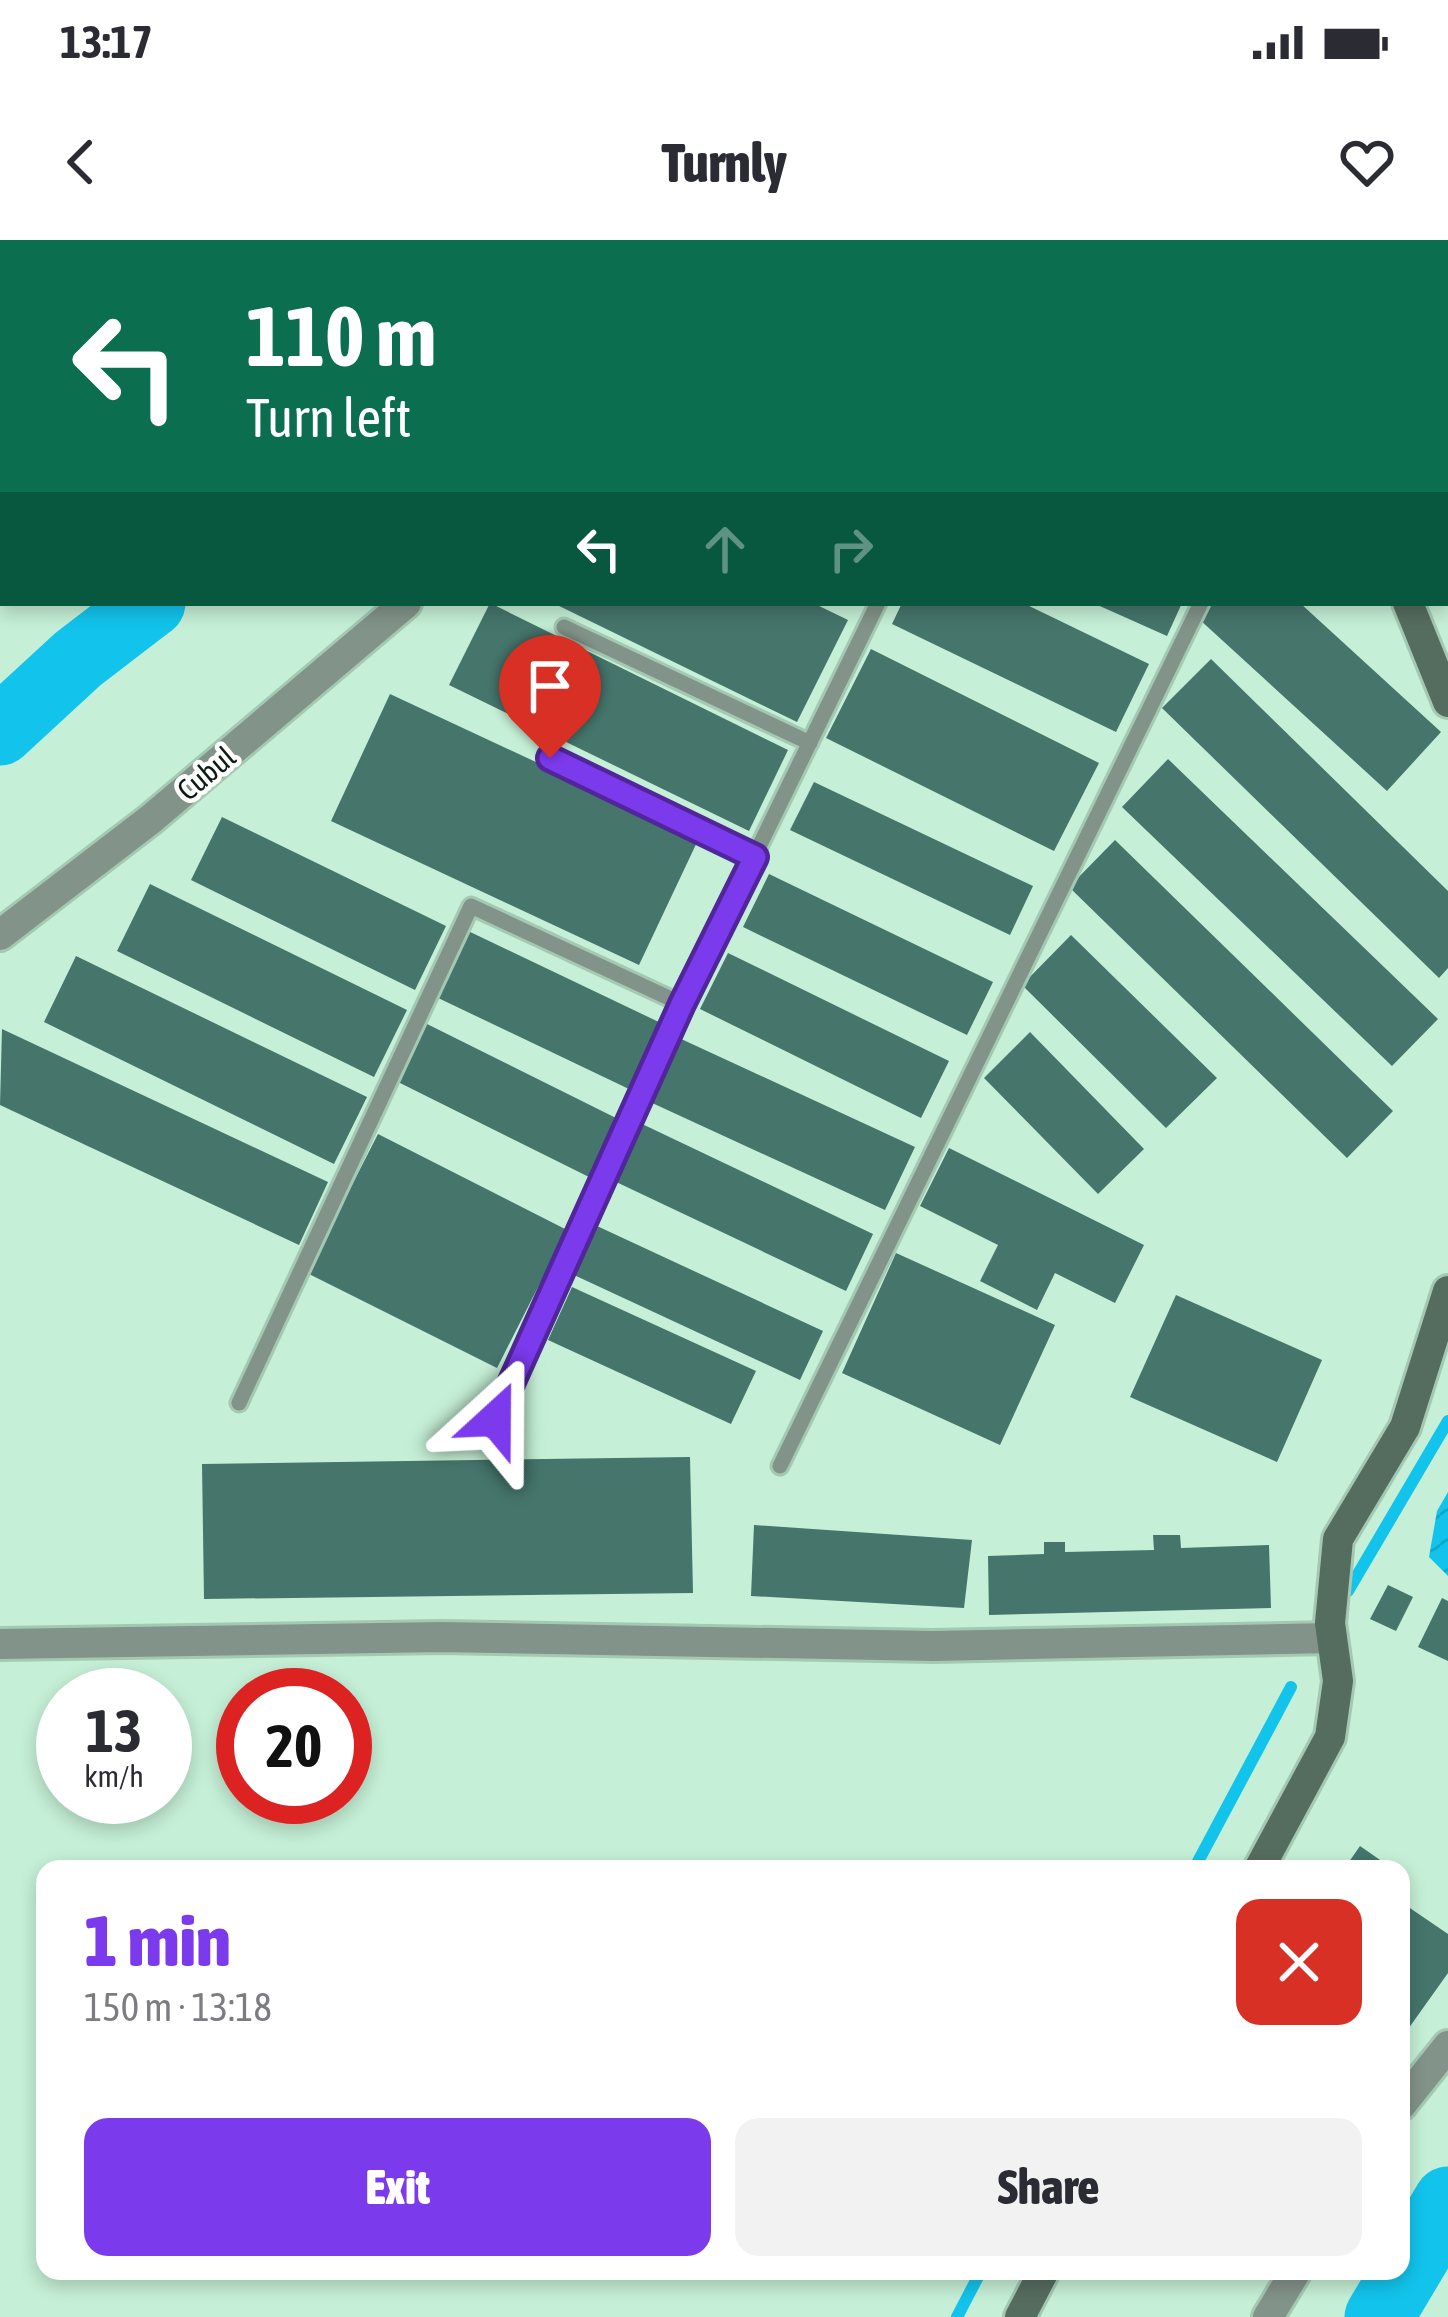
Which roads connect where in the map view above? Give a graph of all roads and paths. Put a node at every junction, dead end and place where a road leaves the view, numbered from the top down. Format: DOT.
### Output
graph roads {
  1 [pos="402,606"];
  2 [pos="872,606"];
  3 [pos="1200,606"];
  4 [pos="1409,606"];
  5 [pos="564,627"];
  6 [pos="1448,701"];
  7 [pos="810,743"];
  8 [pos="550,758"];
  9 [pos="755,857"];
  10 [pos="0,935"];
  11 [pos="682,1004"];
  12 [pos="1448,1291"];
  13 [pos="239,1403"];
  14 [pos="495,1419"];
  15 [pos="780,1466"];
  16 [pos="1332,1638"];
  17 [pos="0,1644"];
  18 [pos="1264,1860"];
  19 [pos="1448,2046"];
  20 [pos="1410,2093"];
  21 [pos="1040,2280"];
  22 [pos="1291,2280"];
  23 [pos="1020,2317"];
  24 [pos="1268,2317"];
  1 -- 10 [label="street, Cubul"];
  2 -- 7 [label="lane"];
  3 -- 15 [label="lane"];
  4 -- 6 [label="street"];
  5 -- 7 [label="lane"];
  7 -- 9 [label="lane"];
  8 -- 9 [label="lane"];
  9 -- 11 [label="lane"];
  11 -- 13 [label="lane"];
  11 -- 14 [label="lane"];
  12 -- 16 [label="street"];
  16 -- 17 [label="street"];
  16 -- 18 [label="street"];
  19 -- 20 [label="street"];
  21 -- 23 [label="street"];
  22 -- 24 [label="street"];
}
